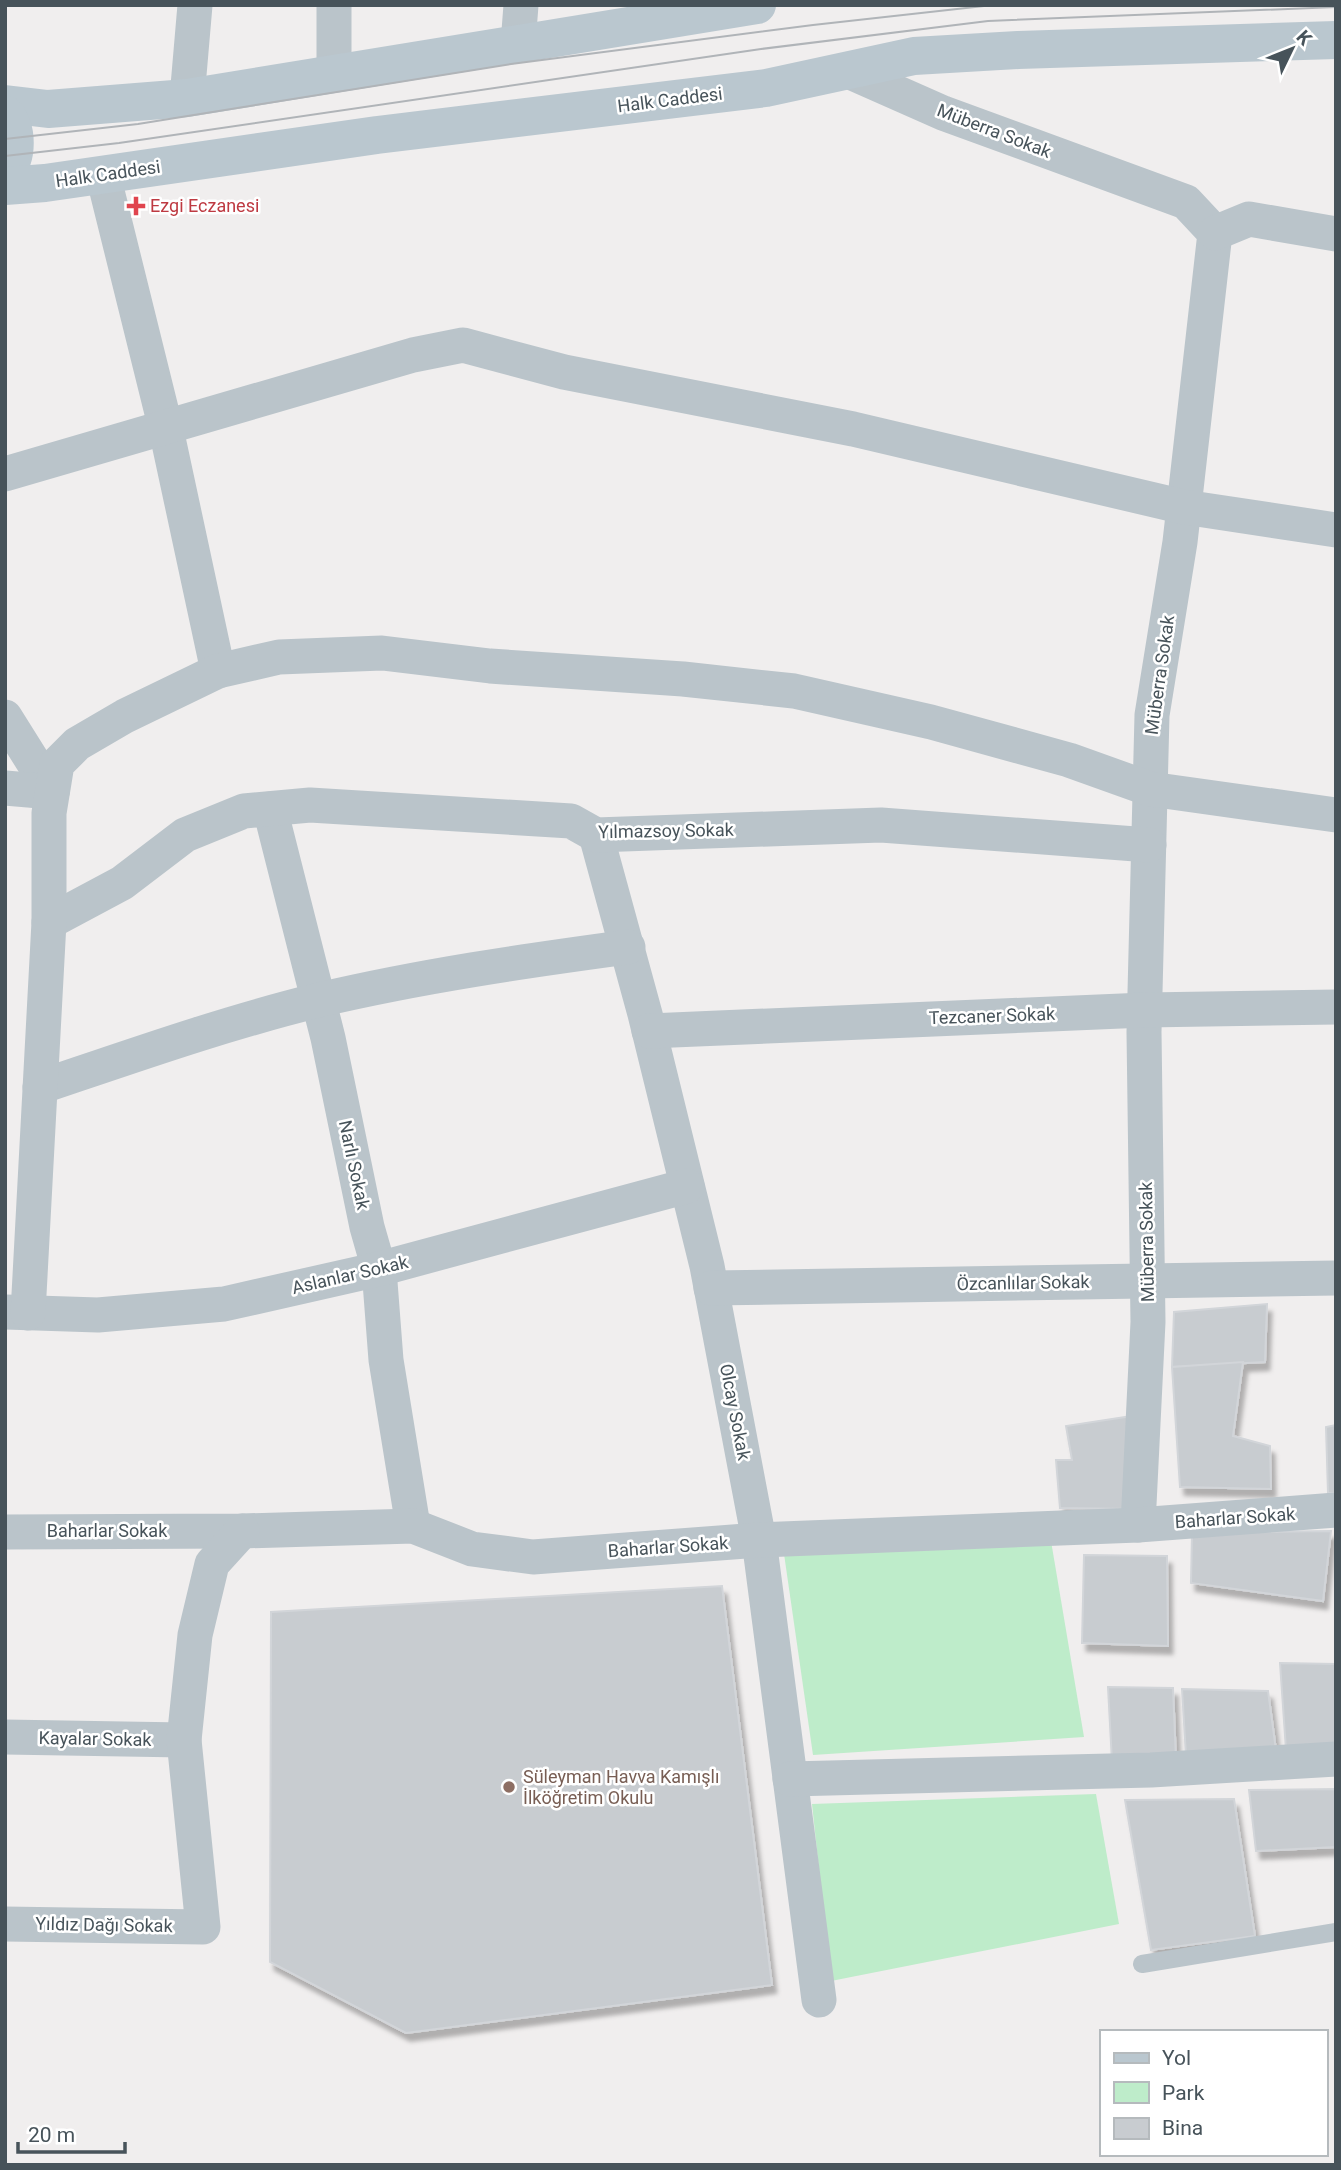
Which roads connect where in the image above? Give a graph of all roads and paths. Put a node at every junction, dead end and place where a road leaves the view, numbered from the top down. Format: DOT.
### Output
graph roads {
  1 [pos="195,5"];
  2 [pos="334,5"];
  3 [pos="521,5"];
  4 [pos="751,6"];
  5 [pos="1336,40"];
  6 [pos="518,44"];
  7 [pos="848,71"];
  8 [pos="334,73"];
  9 [pos="187,98"];
  10 [pos="5,104"];
  11 [pos="5,114"];
  12 [pos="5,172"];
  13 [pos="103,175"];
  14 [pos="5,186"];
  15 [pos="1215,233"];
  16 [pos="1336,234"];
  17 [pos="166,429"];
  18 [pos="5,474"];
  19 [pos="1184,507"];
  20 [pos="1336,530"];
  21 [pos="218,671"];
  22 [pos="5,716"];
  23 [pos="5,789"];
  24 [pos="1150,789"];
  25 [pos="52,792"];
  26 [pos="270,809"];
  27 [pos="1336,815"];
  28 [pos="596,835"];
  29 [pos="1149,845"];
  30 [pos="49,922"];
  31 [pos="628,947"];
  32 [pos="319,1000"];
  33 [pos="1336,1007"];
  34 [pos="1144,1010"];
  35 [pos="649,1031"];
  36 [pos="40,1087"];
  37 [pos="687,1186"];
  38 [pos="379,1269"];
  39 [pos="1336,1278"];
  40 [pos="1147,1282"];
  41 [pos="711,1288"];
  42 [pos="17,1312"];
  43 [pos="1336,1510"];
  44 [pos="1138,1525"];
  45 [pos="413,1526"];
  46 [pos="242,1531"];
  47 [pos="5,1532"];
  48 [pos="759,1540"];
  49 [pos="5,1737"];
  50 [pos="184,1740"];
  51 [pos="1336,1759"];
  52 [pos="790,1779"];
  53 [pos="5,1924"];
  54 [pos="1336,1932"];
  55 [pos="1142,1964"];
  56 [pos="818,2000"];
  1 -- 9 [label="street"];
  2 -- 8 [label="street"];
  3 -- 6 [label="street"];
  4 -- 6 [label="main road"];
  5 -- 7 [label="main road, Halk Caddesi"];
  6 -- 8 [label="main road"];
  7 -- 13 [label="main road, Halk Caddesi"];
  7 -- 15 [label="street, Müberra Sokak"];
  8 -- 9 [label="main road"];
  9 -- 10 [label="main road"];
  11 -- 12 [label="main road"];
  13 -- 14 [label="main road, Halk Caddesi"];
  13 -- 17 [label="street"];
  15 -- 16 [label="street"];
  15 -- 19 [label="street, Müberra Sokak"];
  17 -- 18 [label="street"];
  17 -- 19 [label="street"];
  17 -- 21 [label="street"];
  19 -- 20 [label="street"];
  19 -- 24 [label="street, Müberra Sokak"];
  21 -- 24 [label="street"];
  21 -- 25 [label="street"];
  22 -- 25 [label="street"];
  23 -- 25 [label="street"];
  24 -- 27 [label="street"];
  24 -- 29 [label="street, Müberra Sokak"];
  25 -- 30 [label="street"];
  26 -- 28 [label="street, Yılmazsoy Sokak"];
  26 -- 30 [label="street, Yılmazsoy Sokak"];
  26 -- 32 [label="street, Narlı Sokak"];
  28 -- 29 [label="street, Yılmazsoy Sokak"];
  28 -- 31 [label="street, Olcay Sokak"];
  29 -- 34 [label="street, Müberra Sokak"];
  30 -- 36 [label="street"];
  31 -- 32 [label="street"];
  31 -- 35 [label="street, Olcay Sokak"];
  32 -- 36 [label="street"];
  32 -- 38 [label="street, Narlı Sokak"];
  33 -- 34 [label="street, Tezcaner Sokak"];
  34 -- 35 [label="street, Tezcaner Sokak"];
  34 -- 40 [label="street, Müberra Sokak"];
  35 -- 37 [label="street, Olcay Sokak"];
  36 -- 42 [label="street"];
  37 -- 38 [label="street, Aslanlar Sokak"];
  37 -- 41 [label="street, Olcay Sokak"];
  38 -- 42 [label="street, Aslanlar Sokak"];
  38 -- 45 [label="street, Narlı Sokak"];
  39 -- 40 [label="street, Özcanlılar Sokak"];
  40 -- 41 [label="street, Özcanlılar Sokak"];
  40 -- 44 [label="street, Müberra Sokak"];
  41 -- 48 [label="street, Olcay Sokak"];
  43 -- 44 [label="street, Baharlar Sokak"];
  44 -- 48 [label="street, Baharlar Sokak"];
  45 -- 46 [label="street, Baharlar Sokak"];
  45 -- 48 [label="street, Baharlar Sokak"];
  46 -- 47 [label="street, Baharlar Sokak"];
  46 -- 50 [label="street"];
  48 -- 52 [label="street, Olcay Sokak"];
  49 -- 50 [label="street, Kayalar Sokak"];
  50 -- 53 [label="street, Yıldız Dağı Sokak"];
  51 -- 52 [label="street"];
  52 -- 56 [label="street, Olcay Sokak"];
  54 -- 55 [label="lane"];
}
